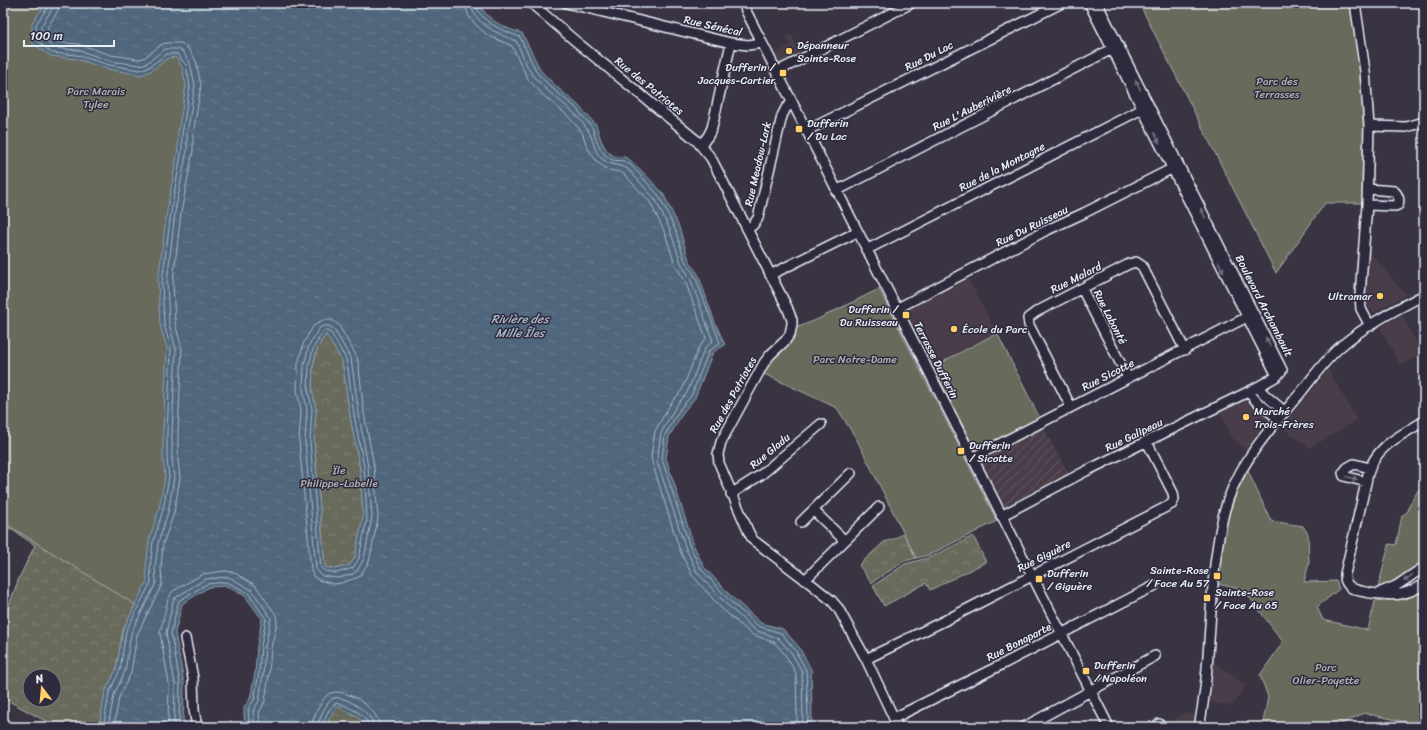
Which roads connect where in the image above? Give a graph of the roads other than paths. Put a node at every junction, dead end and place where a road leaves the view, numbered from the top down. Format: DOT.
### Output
graph roads {
  1 [pos="531,3"];
  2 [pos="566,3"];
  3 [pos="744,3"];
  4 [pos="912,3"];
  5 [pos="1062,3"];
  6 [pos="1089,3"];
  7 [pos="1097,3"];
  8 [pos="1355,3"];
  9 [pos="895,7"];
  10 [pos="731,43"];
  11 [pos="762,43"];
  12 [pos="1115,48"];
  13 [pos="776,72"];
  14 [pos="792,103"];
  15 [pos="1145,107"];
  16 [pos="1424,122"];
  17 [pos="1370,126"];
  18 [pos="806,131"];
  19 [pos="701,145"];
  20 [pos="1176,167"];
  21 [pos="1368,189"];
  22 [pos="836,191"];
  23 [pos="1367,205"];
  24 [pos="747,229"];
  25 [pos="857,232"];
  26 [pos="866,250"];
  27 [pos="770,275"];
  28 [pos="1082,288"];
  29 [pos="1424,295"];
  30 [pos="896,309"];
  31 [pos="1251,316"];
  32 [pos="1370,326"];
  33 [pos="1184,350"];
  34 [pos="1277,376"];
  35 [pos="1128,378"];
  36 [pos="1254,389"];
  37 [pos="1071,408"];
  38 [pos="1282,416"];
  39 [pos="1424,421"];
  40 [pos="821,424"];
  41 [pos="1148,442"];
  42 [pos="972,458"];
  43 [pos="1370,468"];
  44 [pos="851,473"];
  45 [pos="1366,482"];
  46 [pos="731,494"];
  47 [pos="879,507"];
  48 [pos="814,510"];
  49 [pos="1001,516"];
  50 [pos="801,522"];
  51 [pos="844,540"];
  52 [pos="1424,567"];
  53 [pos="1032,576"];
  54 [pos="805,580"];
  55 [pos="1424,584"];
  56 [pos="1154,586"];
  57 [pos="1376,593"];
  58 [pos="1061,634"];
  59 [pos="185,638"];
  60 [pos="1155,656"];
  61 [pos="866,659"];
  62 [pos="1091,692"];
  63 [pos="894,718"];
  64 [pos="197,727"];
  65 [pos="898,727"];
  66 [pos="1024,727"];
  67 [pos="1108,727"];
  68 [pos="1199,727"];
  1 -- 19 [label="street, Rue des Patriotes"];
  2 -- 10 [label="street, Rue Sénécal"];
  3 -- 11 [label="street, Terrasse Dufferin"];
  4 -- 9 [label="street"];
  5 -- 18 [label="street, Rue Du Lac"];
  6 -- 12 [label="street, Boulevard Archambault"];
  7 -- 12 [label="street, Boulevard Archambault"];
  8 -- 17 [label="street"];
  9 -- 13 [label="street"];
  10 -- 11 [label="street, Rue Sénécal"];
  10 -- 19 [label="street"];
  11 -- 13 [label="street, Terrasse Dufferin"];
  12 -- 15 [label="street, Boulevard Archambault"];
  12 -- 22 [label="street, Rue L'Auberivière"];
  13 -- 14 [label="street, Terrasse Dufferin"];
  14 -- 18 [label="street, Terrasse Dufferin"];
  14 -- 24 [label="street, Rue Meadow-Lark"];
  15 -- 20 [label="street, Boulevard Archambault"];
  15 -- 26 [label="street, Rue de la Montagne"];
  16 -- 17 [label="street"];
  17 -- 21 [label="street"];
  18 -- 22 [label="street, Terrasse Dufferin"];
  19 -- 24 [label="street, Rue des Patriotes"];
  20 -- 30 [label="street, Rue Du Ruisseau"];
  20 -- 31 [label="street, Boulevard Archambault"];
  21 -- 23 [label="street"];
  21 -- 23 [label="street"];
  22 -- 25 [label="street, Terrasse Dufferin"];
  23 -- 32 [label="street"];
  24 -- 27 [label="street, Rue des Patriotes"];
  25 -- 26 [label="street, Terrasse Dufferin"];
  25 -- 27 [label="street"];
  26 -- 30 [label="street, Terrasse Dufferin"];
  27 -- 46 [label="street, Rue des Patriotes"];
  28 -- 33 [label="street, Rue Malard"];
  28 -- 35 [label="street, Rue Labonté"];
  28 -- 37 [label="street, Rue Malard"];
  29 -- 32 [label="street"];
  30 -- 42 [label="street, Terrasse Dufferin"];
  31 -- 33 [label="street, Rue Sicotte"];
  31 -- 34 [label="street, Boulevard Archambault"];
  32 -- 38 [label="street"];
  33 -- 35 [label="street, Rue Sicotte"];
  34 -- 36 [label="street, Rue Galipeau"];
  35 -- 37 [label="street, Rue Sicotte"];
  36 -- 38 [label="street"];
  36 -- 41 [label="street, Rue Galipeau"];
  37 -- 42 [label="street, Rue Sicotte"];
  38 -- 68 [label="street"];
  39 -- 43 [label="street"];
  40 -- 46 [label="street, Rue Gladu"];
  41 -- 49 [label="street, Rue Galipeau"];
  41 -- 53 [label="street, Rue Giguère"];
  42 -- 49 [label="street, Terrasse Dufferin"];
  43 -- 45 [label="street"];
  43 -- 45 [label="street, one-way"];
  44 -- 48 [label="street"];
  45 -- 57 [label="street"];
  46 -- 54 [label="street, Rue des Patriotes"];
  47 -- 51 [label="street"];
  48 -- 50 [label="street"];
  48 -- 51 [label="street"];
  49 -- 53 [label="street, Terrasse Dufferin"];
  51 -- 54 [label="street"];
  52 -- 57 [label="street, one-way"];
  53 -- 58 [label="street, Terrasse Dufferin"];
  53 -- 61 [label="street, Rue Giguère"];
  54 -- 61 [label="street, Rue des Patriotes"];
  55 -- 57 [label="street"];
  56 -- 58 [label="street, Rue Bonaparte"];
  58 -- 62 [label="street, Terrasse Dufferin"];
  58 -- 63 [label="street, Rue Bonaparte"];
  59 -- 64 [label="street"];
  60 -- 62 [label="street"];
  61 -- 63 [label="street, Rue des Patriotes"];
  62 -- 66 [label="street"];
  62 -- 67 [label="street, Terrasse Dufferin"];
  63 -- 65 [label="street, Rue des Patriotes"];
}
